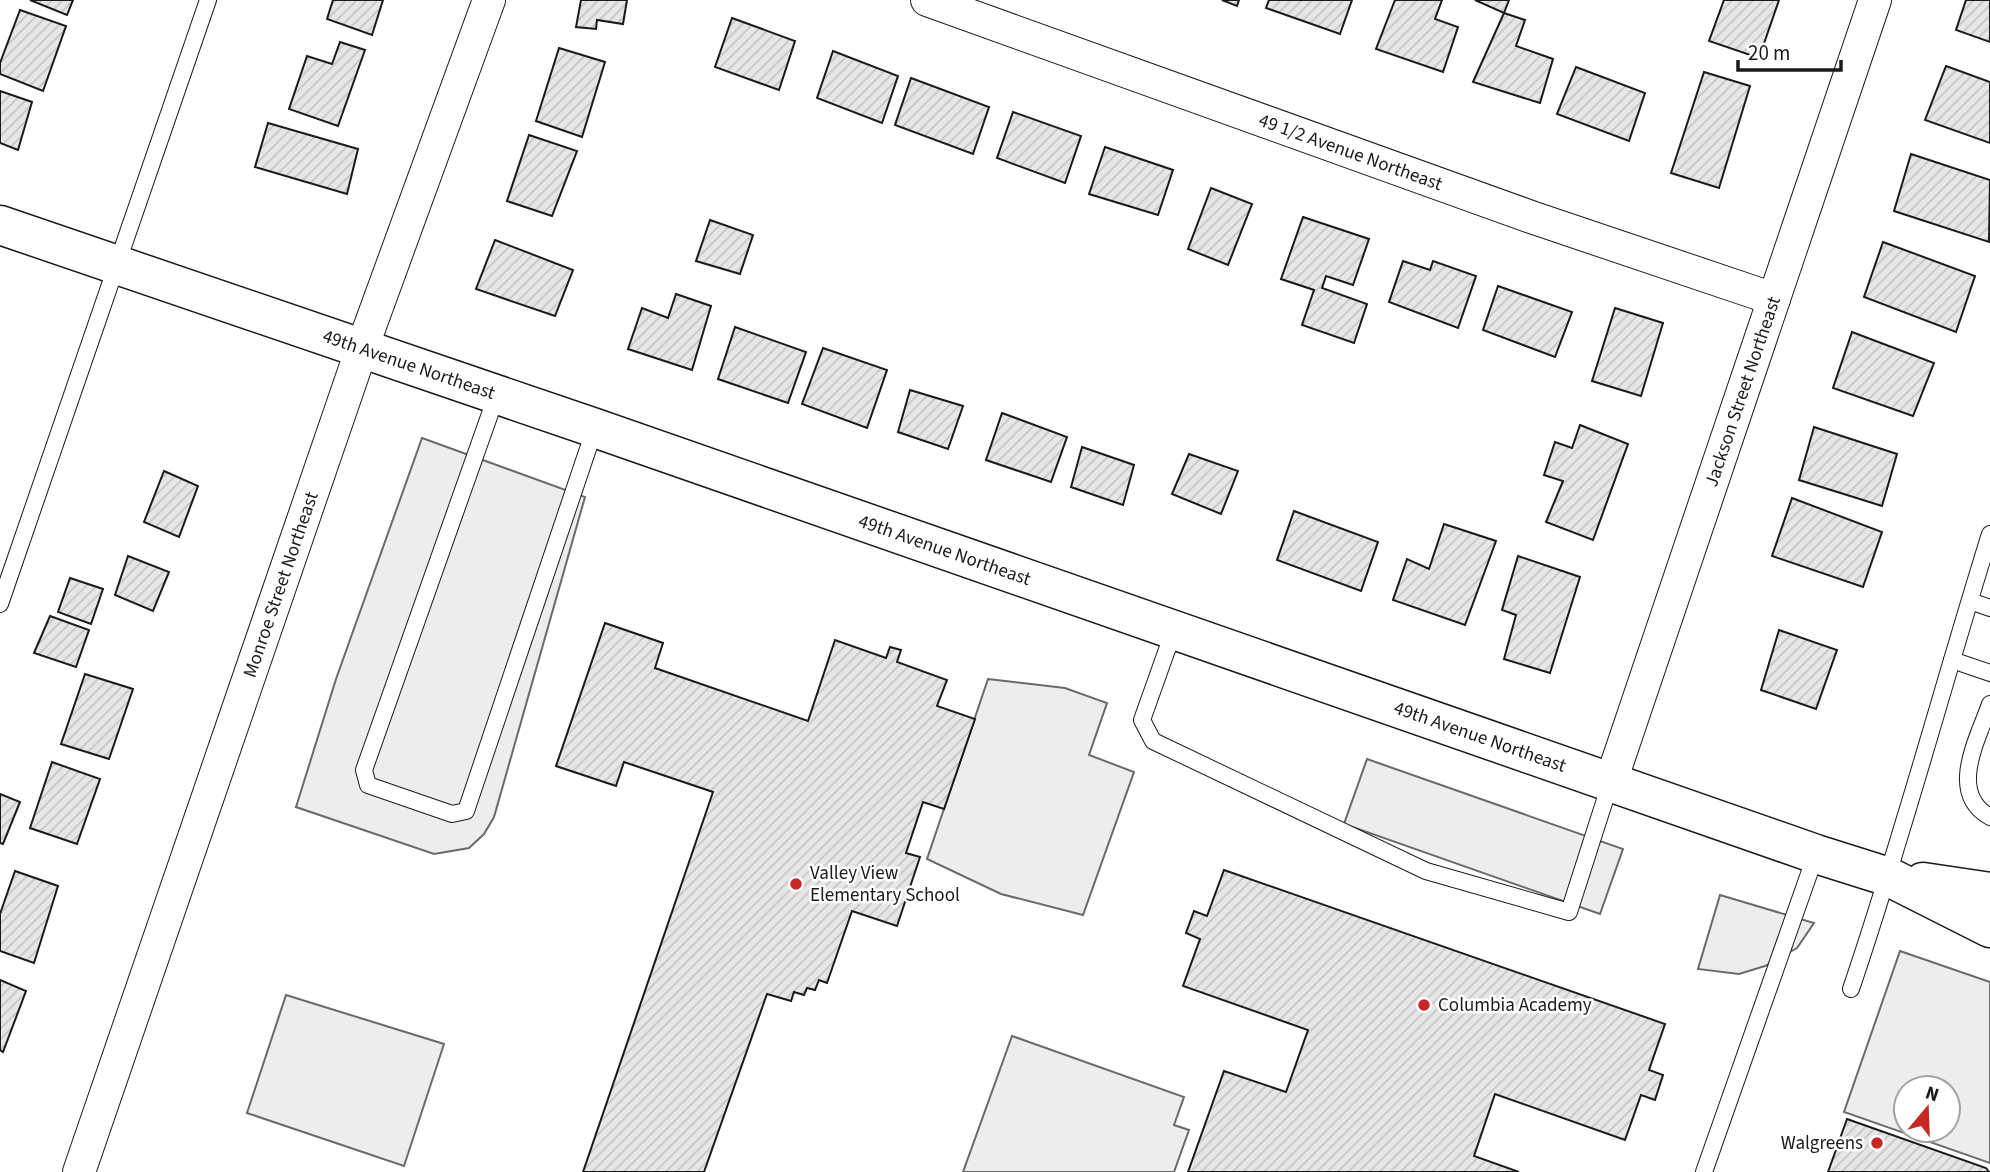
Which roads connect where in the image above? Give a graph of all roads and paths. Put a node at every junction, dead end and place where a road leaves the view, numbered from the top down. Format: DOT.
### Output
graph roads {
  1 [pos="208,0"];
  2 [pos="489,0"];
  3 [pos="928,0"];
  4 [pos="1875,0"];
  5 [pos="0,225"];
  6 [pos="117,266"];
  7 [pos="1774,299"];
  8 [pos="362,348"];
  9 [pos="497,394"];
  10 [pos="595,428"];
  11 [pos="1990,534"];
  12 [pos="1969,601"];
  13 [pos="0,604"];
  14 [pos="1990,608"];
  15 [pos="1174,630"];
  16 [pos="1952,660"];
  17 [pos="1990,673"];
  18 [pos="1990,704"];
  19 [pos="1611,782"];
  20 [pos="1990,817"];
  21 [pos="1816,854"];
  22 [pos="1889,877"];
  23 [pos="1990,892"];
  24 [pos="1990,928"];
  25 [pos="1851,989"];
  26 [pos="79,1172"];
  27 [pos="1704,1172"];
  1 -- 6 [label="lane"];
  2 -- 8 [label="street, Monroe Street Northeast"];
  3 -- 7 [label="street, 49 1/2 Avenue Northeast"];
  4 -- 7 [label="street, Jackson Street Northeast"];
  5 -- 6 [label="street, 49th Avenue Northeast"];
  6 -- 8 [label="street, 49th Avenue Northeast"];
  6 -- 13 [label="lane"];
  7 -- 19 [label="street, Jackson Street Northeast"];
  8 -- 9 [label="street, 49th Avenue Northeast"];
  8 -- 26 [label="street, Monroe Street Northeast"];
  9 -- 10 [label="street, 49th Avenue Northeast"];
  9 -- 10 [label="lane"];
  10 -- 15 [label="street, 49th Avenue Northeast"];
  11 -- 12 [label="lane"];
  12 -- 14 [label="lane"];
  12 -- 16 [label="lane"];
  15 -- 19 [label="street, 49th Avenue Northeast"];
  15 -- 19 [label="lane"];
  16 -- 17 [label="lane"];
  16 -- 22 [label="lane"];
  18 -- 20 [label="lane"];
  19 -- 21 [label="street, 49th Avenue Northeast"];
  21 -- 22 [label="street, 49th Avenue Northeast"];
  21 -- 27 [label="lane"];
  22 -- 23 [label="street, 49th Avenue Northeast"];
  22 -- 24 [label="street, 49th Avenue Northeast"];
  22 -- 25 [label="lane"];
}
